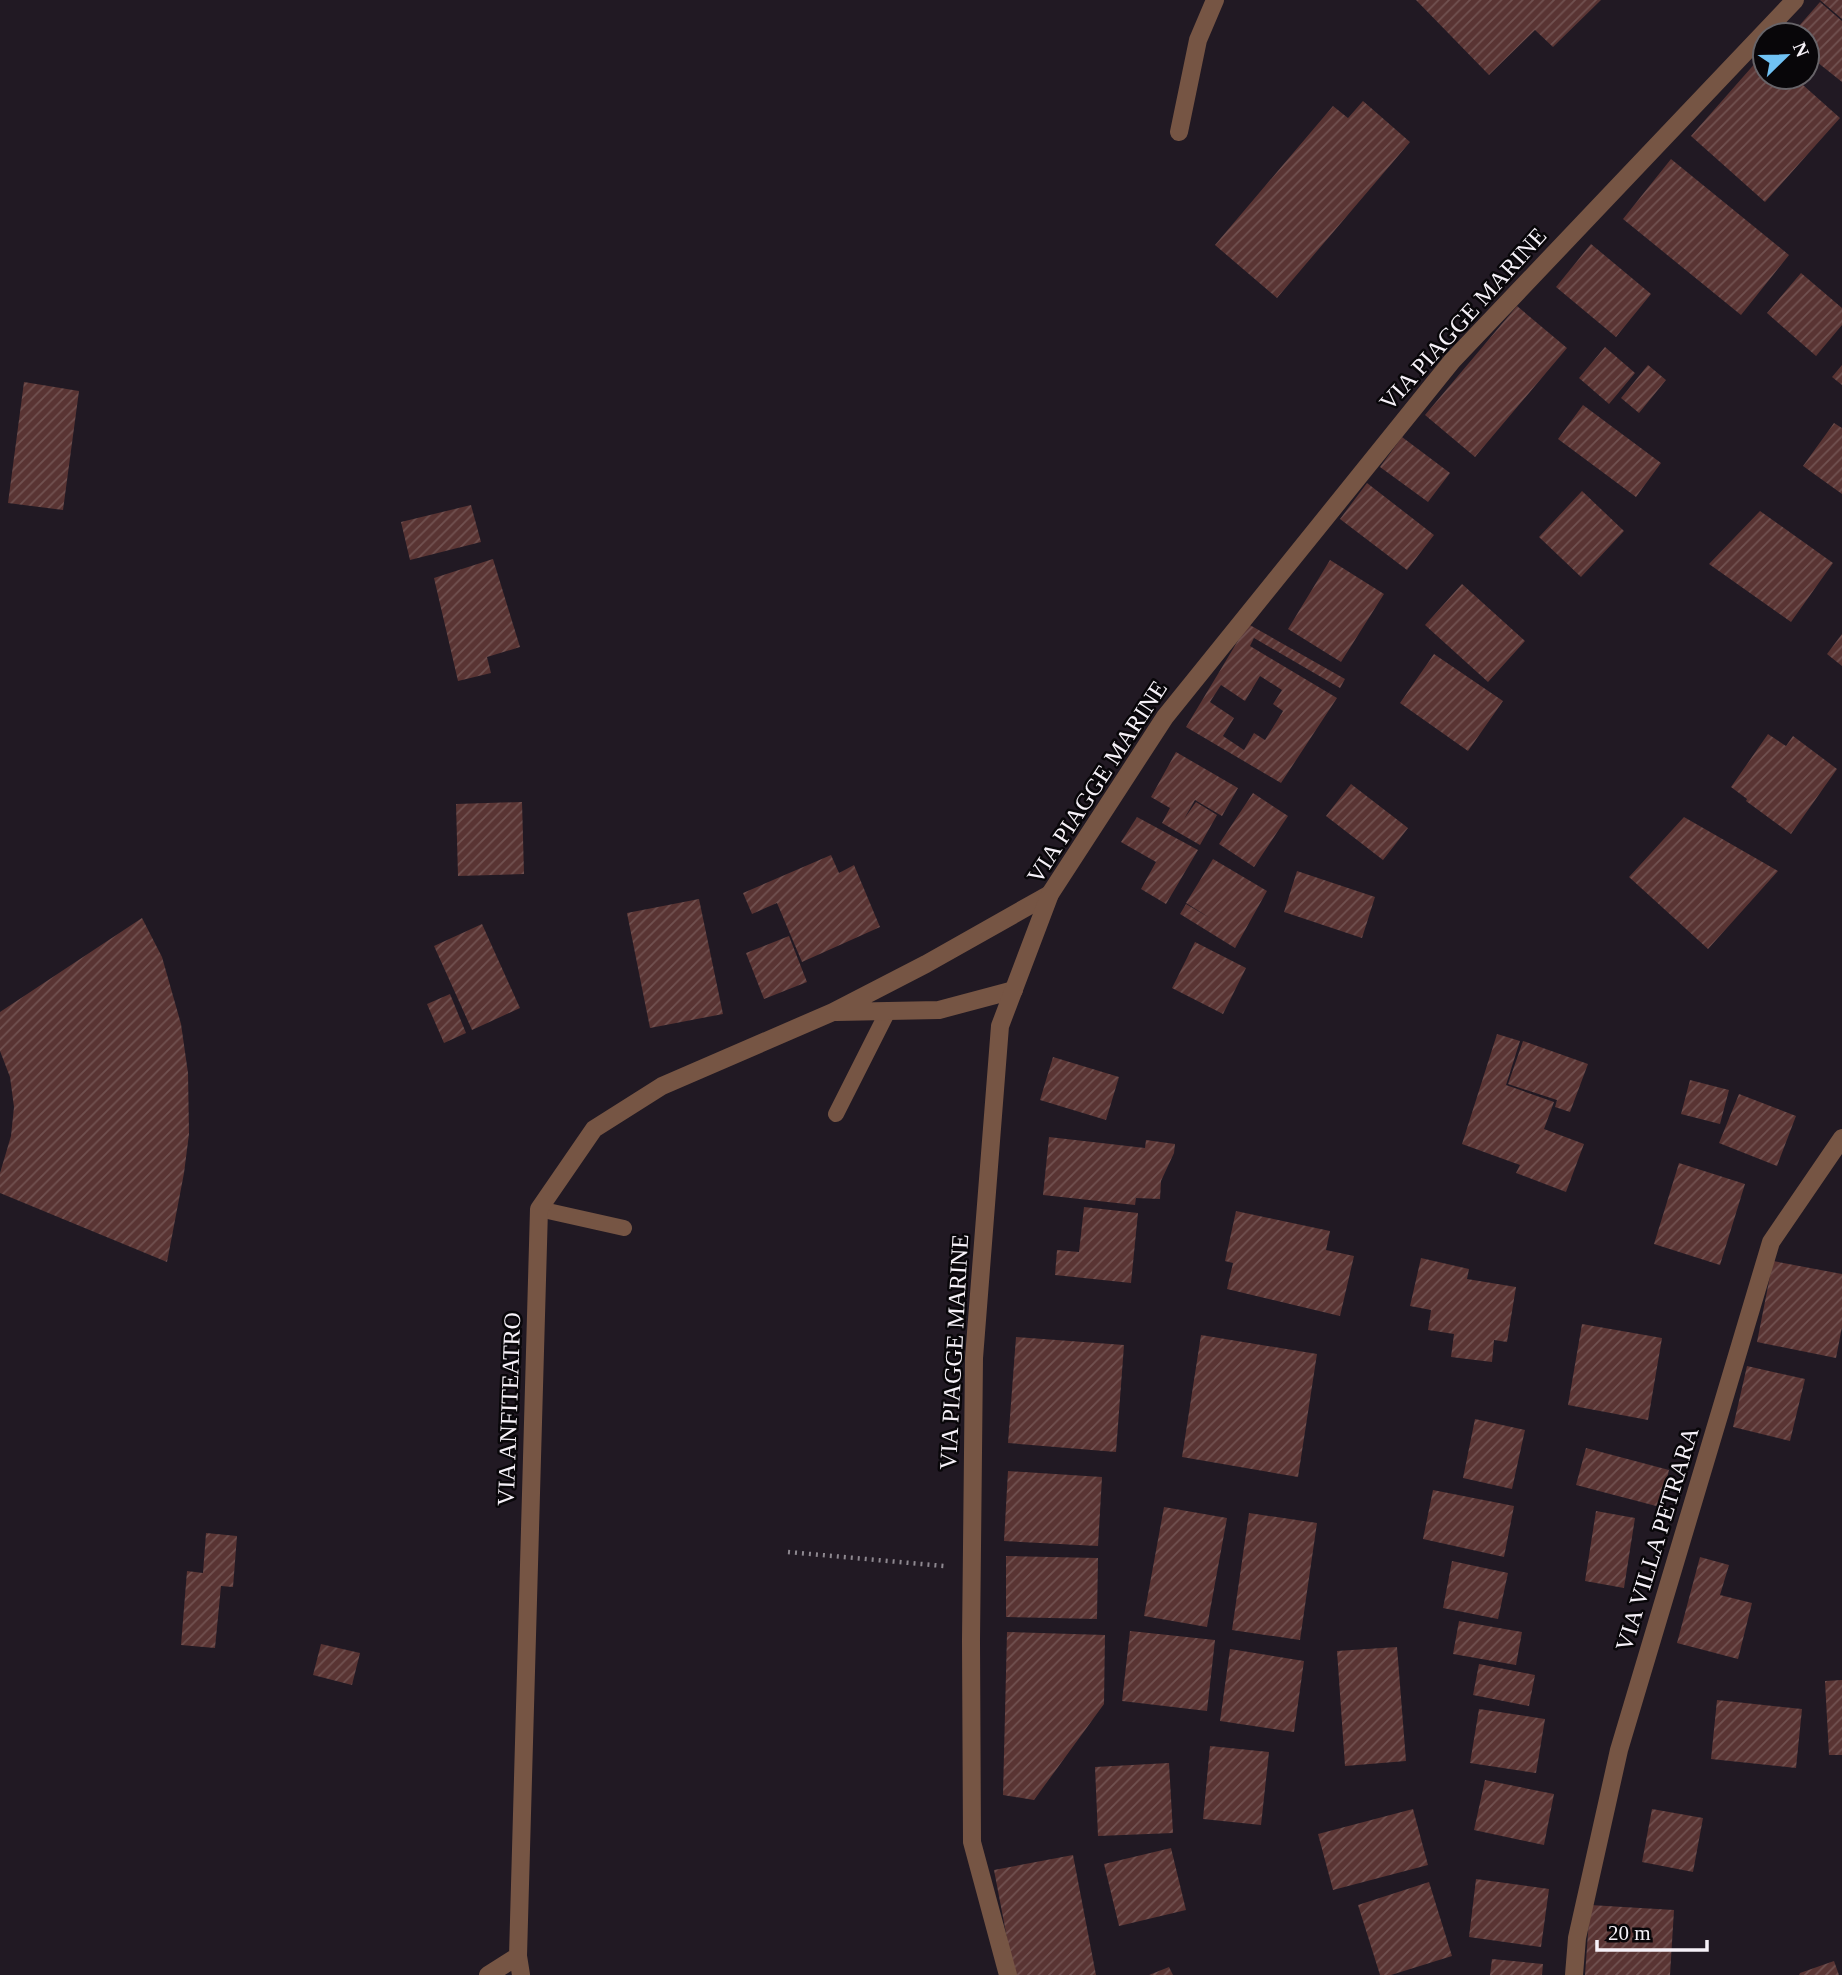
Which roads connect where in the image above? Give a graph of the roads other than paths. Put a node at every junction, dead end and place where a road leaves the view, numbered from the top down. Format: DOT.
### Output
graph roads {
  1 [pos="1215,0"];
  2 [pos="1796,0"];
  3 [pos="1179,131"];
  4 [pos="1050,894"];
  5 [pos="1014,990"];
  6 [pos="888,1011"];
  7 [pos="833,1012"];
  8 [pos="836,1114"];
  9 [pos="1842,1138"];
  10 [pos="539,1209"];
  11 [pos="624,1228"];
  12 [pos="517,1956"];
  13 [pos="488,1975"];
  14 [pos="521,1975"];
  15 [pos="1008,1975"];
  16 [pos="1574,1975"];
  1 -- 3 [label="street"];
  2 -- 4 [label="street, VIA PIAGGE MARINE"];
  4 -- 5 [label="street, VIA PIAGGE MARINE"];
  4 -- 7 [label="street"];
  5 -- 6 [label="street"];
  5 -- 15 [label="street, VIA PIAGGE MARINE"];
  6 -- 7 [label="street"];
  6 -- 8 [label="lane"];
  7 -- 10 [label="street"];
  9 -- 16 [label="street, VIA VILLA PETRARA"];
  10 -- 11 [label="lane"];
  10 -- 12 [label="street, VIA ANFITEATRO"];
  12 -- 13 [label="street"];
  12 -- 14 [label="street, VIA ANFITEATRO"];
}
